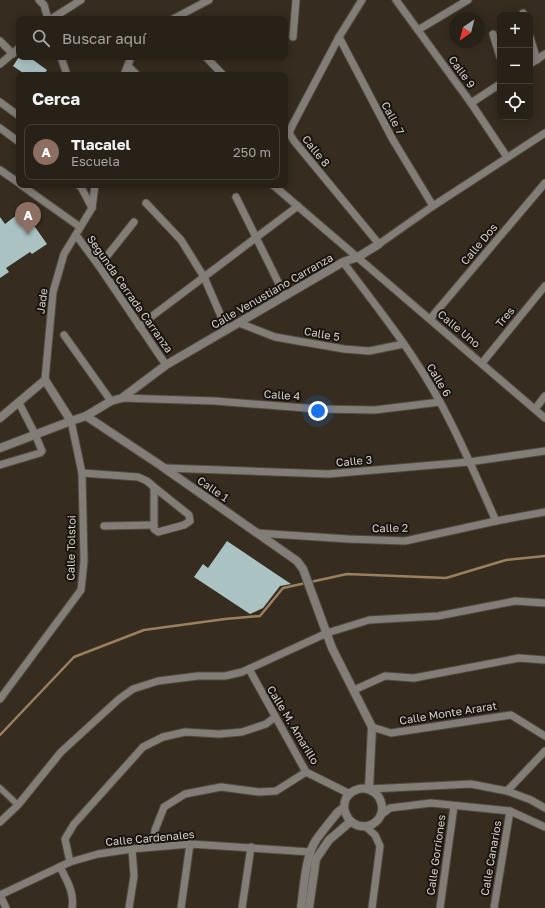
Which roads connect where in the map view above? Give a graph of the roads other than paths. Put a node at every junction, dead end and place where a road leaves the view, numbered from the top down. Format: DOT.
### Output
graph roads {
  1 [pos="39,0"];
  2 [pos="81,0"];
  3 [pos="209,0"];
  4 [pos="296,0"];
  5 [pos="362,0"];
  6 [pos="396,0"];
  7 [pos="468,0"];
  8 [pos="47,16"];
  9 [pos="56,16"];
  10 [pos="179,16"];
  11 [pos="418,30"];
  12 [pos="493,34"];
  13 [pos="293,37"];
  14 [pos="339,37"];
  15 [pos="0,41"];
  16 [pos="533,47"];
  17 [pos="497,48"];
  18 [pos="16,51"];
  19 [pos="12,54"];
  20 [pos="545,54"];
  21 [pos="62,60"];
  22 [pos="130,60"];
  23 [pos="209,60"];
  24 [pos="537,60"];
  25 [pos="533,62"];
  26 [pos="0,64"];
  27 [pos="128,66"];
  28 [pos="66,72"];
  29 [pos="125,72"];
  30 [pos="134,72"];
  31 [pos="220,72"];
  32 [pos="497,86"];
  33 [pos="0,102"];
  34 [pos="471,103"];
  35 [pos="16,114"];
  36 [pos="0,128"];
  37 [pos="545,133"];
  38 [pos="16,140"];
  39 [pos="508,158"];
  40 [pos="0,170"];
  41 [pos="16,181"];
  42 [pos="545,183"];
  43 [pos="26,188"];
  44 [pos="82,188"];
  45 [pos="95,188"];
  46 [pos="277,188"];
  47 [pos="236,197"];
  48 [pos="146,203"];
  49 [pos="298,206"];
  50 [pos="433,206"];
  51 [pos="92,208"];
  52 [pos="134,222"];
  53 [pos="80,227"];
  54 [pos="76,235"];
  55 [pos="256,238"];
  56 [pos="379,244"];
  57 [pos="358,258"];
  58 [pos="343,262"];
  59 [pos="99,266"];
  60 [pos="204,278"];
  61 [pos="545,286"];
  62 [pos="285,296"];
  63 [pos="430,319"];
  64 [pos="239,323"];
  65 [pos="140,326"];
  66 [pos="227,330"];
  67 [pos="64,335"];
  68 [pos="404,344"];
  69 [pos="482,363"];
  70 [pos="166,365"];
  71 [pos="45,380"];
  72 [pos="545,396"];
  73 [pos="122,398"];
  74 [pos="111,401"];
  75 [pos="440,402"];
  76 [pos="19,403"];
  77 [pos="535,409"];
  78 [pos="86,416"];
  79 [pos="0,418"];
  80 [pos="545,418"];
  81 [pos="71,420"];
  82 [pos="35,434"];
  83 [pos="0,448"];
  84 [pos="545,451"];
  85 [pos="469,462"];
  86 [pos="0,465"];
  87 [pos="165,468"];
  88 [pos="82,473"];
  89 [pos="154,487"];
  90 [pos="545,512"];
  91 [pos="496,521"];
  92 [pos="154,525"];
  93 [pos="104,526"];
  94 [pos="257,533"];
  95 [pos="545,603"];
  96 [pos="327,633"];
  97 [pos="545,660"];
  98 [pos="249,669"];
  99 [pos="354,690"];
  100 [pos="0,699"];
  101 [pos="275,717"];
  102 [pos="372,727"];
  103 [pos="545,736"];
  104 [pos="545,751"];
  105 [pos="306,772"];
  106 [pos="0,788"];
  107 [pos="369,789"];
  108 [pos="507,791"];
  109 [pos="350,794"];
  110 [pos="18,805"];
  111 [pos="454,806"];
  112 [pos="344,808"];
  113 [pos="545,808"];
  114 [pos="510,811"];
  115 [pos="381,816"];
  116 [pos="0,822"];
  117 [pos="350,822"];
  118 [pos="366,827"];
  119 [pos="545,827"];
  120 [pos="190,844"];
  121 [pos="153,846"];
  122 [pos="251,847"];
  123 [pos="132,849"];
  124 [pos="311,852"];
  125 [pos="70,862"];
  126 [pos="60,867"];
  127 [pos="0,895"];
  128 [pos="6,908"];
  129 [pos="72,908"];
  130 [pos="129,908"];
  131 [pos="181,908"];
  132 [pos="242,908"];
  133 [pos="301,908"];
  134 [pos="309,908"];
  135 [pos="372,908"];
  136 [pos="440,908"];
  137 [pos="494,908"];
  1 -- 8 [label="street"];
  2 -- 9 [label="street"];
  3 -- 10 [label="street"];
  4 -- 13 [label="street"];
  5 -- 14 [label="street, Calle 8"];
  6 -- 11 [label="street, Calle 9"];
  7 -- 11 [label="street"];
  11 -- 34 [label="street, Calle 9"];
  12 -- 17 [label="street"];
  14 -- 50 [label="street, Calle 7"];
  14 -- 56 [label="street, Calle 8"];
  15 -- 19 [label="street"];
  16 -- 24 [label="street"];
  18 -- 19 [label="street"];
  19 -- 26 [label="street"];
  20 -- 24 [label="street"];
  21 -- 28 [label="street"];
  22 -- 27 [label="street"];
  23 -- 31 [label="street"];
  24 -- 25 [label="street"];
  27 -- 29 [label="street"];
  27 -- 30 [label="street"];
  32 -- 34 [label="street"];
  33 -- 35 [label="street"];
  34 -- 39 [label="street, Calle 9"];
  36 -- 38 [label="street"];
  37 -- 39 [label="street, Calle Venustiano Carranza"];
  39 -- 50 [label="street, Calle Venustiano Carranza"];
  40 -- 41 [label="street"];
  42 -- 63 [label="street, Calle Dos"];
  43 -- 53 [label="street"];
  44 -- 51 [label="street"];
  45 -- 51 [label="street, Jade"];
  46 -- 49 [label="street, Calle Uno"];
  47 -- 55 [label="street"];
  48 -- 60 [label="street"];
  49 -- 55 [label="street"];
  49 -- 57 [label="street, Calle Uno"];
  50 -- 56 [label="street, Calle Venustiano Carranza"];
  51 -- 53 [label="street, Jade"];
  52 -- 59 [label="street"];
  53 -- 54 [label="street, Jade"];
  54 -- 59 [label="street, Segunda Cerrada Carranza"];
  54 -- 71 [label="street, Jade"];
  55 -- 60 [label="street"];
  55 -- 62 [label="street"];
  56 -- 57 [label="street, Calle Venustiano Carranza"];
  57 -- 58 [label="street, Calle Venustiano Carranza"];
  57 -- 63 [label="street, Calle Uno"];
  58 -- 62 [label="street, Calle Venustiano Carranza"];
  58 -- 68 [label="street, Calle 6"];
  59 -- 65 [label="street, Segunda Cerrada Carranza"];
  60 -- 65 [label="street"];
  60 -- 66 [label="street"];
  61 -- 69 [label="street, Tres"];
  62 -- 64 [label="street, Calle Venustiano Carranza"];
  63 -- 69 [label="street, Calle Uno"];
  64 -- 66 [label="street, Calle Venustiano Carranza"];
  64 -- 68 [label="street, Calle 5"];
  65 -- 70 [label="street, Segunda Cerrada Carranza"];
  66 -- 70 [label="street, Calle Venustiano Carranza"];
  67 -- 74 [label="street"];
  68 -- 75 [label="street, Calle 6"];
  69 -- 77 [label="street, Calle Uno"];
  70 -- 73 [label="street, Calle Venustiano Carranza"];
  71 -- 76 [label="street"];
  71 -- 81 [label="street"];
  72 -- 77 [label="street"];
  73 -- 74 [label="street, Calle Venustiano Carranza"];
  73 -- 75 [label="street, Calle 4"];
  74 -- 78 [label="street, Calle Venustiano Carranza"];
  75 -- 85 [label="street, Calle 6"];
  76 -- 79 [label="street"];
  76 -- 82 [label="street"];
  77 -- 80 [label="street, Calle Uno"];
  78 -- 81 [label="street, Calle Venustiano Carranza"];
  78 -- 87 [label="street, Calle 1"];
  81 -- 82 [label="street, Calle Venustiano Carranza"];
  81 -- 88 [label="street, Calle Tolstoi"];
  82 -- 83 [label="street, Calle Venustiano Carranza"];
  82 -- 86 [label="street"];
  84 -- 85 [label="street, Calle 3"];
  85 -- 87 [label="street, Calle 3"];
  85 -- 91 [label="street, Calle 6"];
  87 -- 94 [label="street, Calle 1"];
  88 -- 89 [label="street"];
  88 -- 100 [label="street, Calle Tolstoi"];
  89 -- 92 [label="street"];
  89 -- 92 [label="street"];
  90 -- 91 [label="street, Calle 2"];
  91 -- 94 [label="street, Calle 2"];
  92 -- 93 [label="street"];
  94 -- 96 [label="street, Calle 1"];
  95 -- 96 [label="street"];
  96 -- 98 [label="street"];
  96 -- 99 [label="street, Calle 1"];
  97 -- 99 [label="street"];
  98 -- 101 [label="street, Calle M. Amarillo"];
  98 -- 110 [label="street"];
  99 -- 102 [label="street, Calle 1"];
  101 -- 105 [label="street, Calle M. Amarillo"];
  101 -- 125 [label="street"];
  102 -- 103 [label="street, Calle Monte Ararat"];
  102 -- 107 [label="street"];
  104 -- 108 [label="street"];
  105 -- 109 [label="street, Calle M. Amarillo"];
  105 -- 121 [label="street"];
  106 -- 110 [label="street"];
  107 -- 108 [label="street"];
  107 -- 109 [label="street"];
  107 -- 115 [label="street"];
  108 -- 113 [label="street"];
  109 -- 112 [label="street"];
  110 -- 116 [label="street"];
  111 -- 114 [label="street"];
  111 -- 115 [label="street"];
  111 -- 136 [label="street, Calle Gorriones"];
  112 -- 117 [label="street"];
  112 -- 124 [label="street"];
  114 -- 119 [label="street"];
  114 -- 137 [label="street, Calle Canarios"];
  115 -- 118 [label="street"];
  117 -- 118 [label="street"];
  117 -- 134 [label="street"];
  118 -- 135 [label="street"];
  120 -- 121 [label="street, Calle Cardenales"];
  120 -- 122 [label="street, Calle Cardenales"];
  120 -- 131 [label="street"];
  121 -- 123 [label="street, Calle Cardenales"];
  122 -- 124 [label="street, Calle Cardenales"];
  122 -- 132 [label="street"];
  123 -- 125 [label="street, Calle Cardenales"];
  123 -- 130 [label="street"];
  124 -- 133 [label="street"];
  125 -- 126 [label="street, Calle Cardenales"];
  126 -- 127 [label="street, Calle Cardenales"];
  126 -- 129 [label="street"];
  127 -- 128 [label="street"];
}
